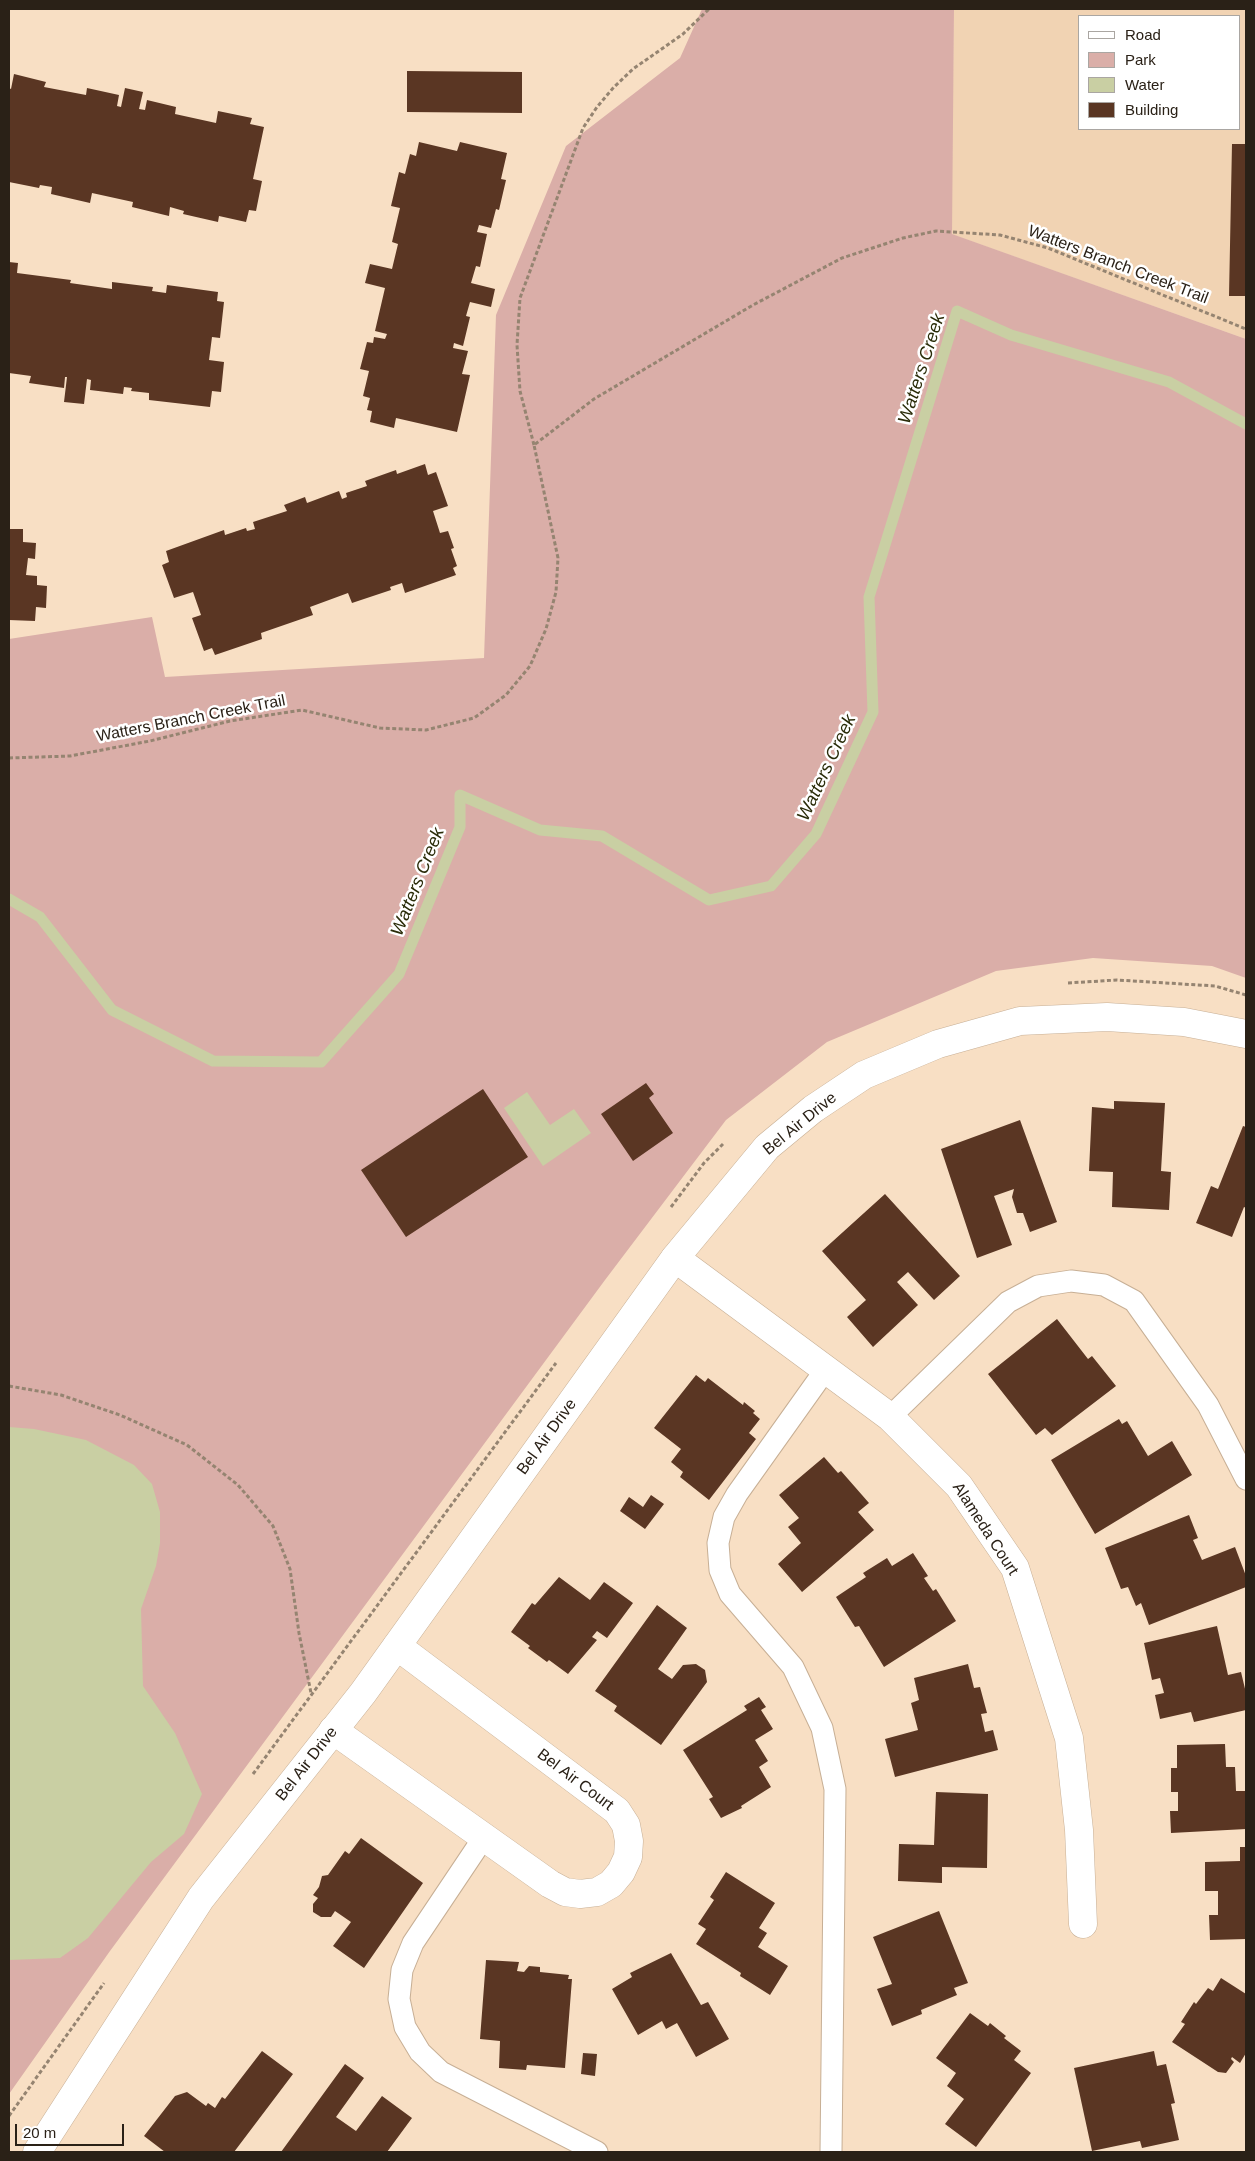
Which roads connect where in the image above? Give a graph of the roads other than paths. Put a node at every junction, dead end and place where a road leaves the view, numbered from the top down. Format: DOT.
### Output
graph roads {
  1 [pos="1246,1034"];
  2 [pos="675,1258"];
  3 [pos="826,1369"];
  4 [pos="890,1417"];
  5 [pos="1246,1479"];
  6 [pos="397,1646"];
  7 [pos="333,1730"];
  8 [pos="484,1837"];
  9 [pos="1083,1924"];
  10 [pos="37,2152"];
  11 [pos="597,2152"];
  12 [pos="831,2152"];
  1 -- 2 [label="street, Bel Air Drive"];
  2 -- 3 [label="street, Alameda Court"];
  2 -- 6 [label="street, Bel Air Drive"];
  3 -- 4 [label="street, Alameda Court"];
  3 -- 12 [label="lane"];
  4 -- 5 [label="lane"];
  4 -- 9 [label="street, Alameda Court"];
  6 -- 7 [label="street, Bel Air Drive"];
  6 -- 8 [label="street, Bel Air Court"];
  7 -- 8 [label="street, Bel Air Court"];
  7 -- 10 [label="street, Bel Air Drive"];
  8 -- 11 [label="lane"];
}
